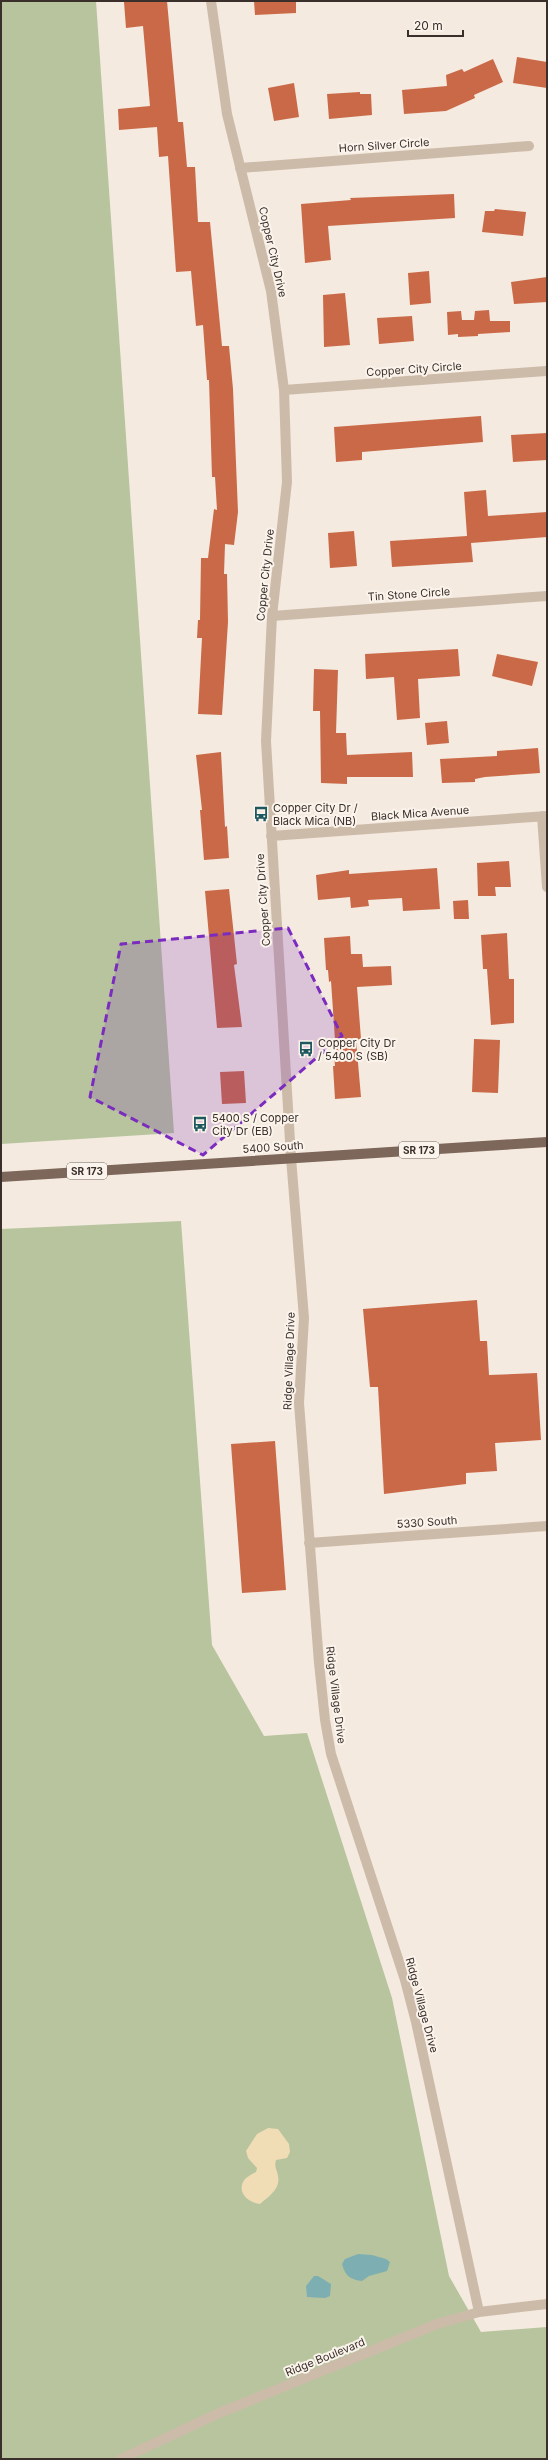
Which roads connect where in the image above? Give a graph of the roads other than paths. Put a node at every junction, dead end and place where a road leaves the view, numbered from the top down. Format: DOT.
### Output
graph roads {
  1 [pos="211,1"];
  2 [pos="529,146"];
  3 [pos="240,168"];
  4 [pos="546,371"];
  5 [pos="284,390"];
  6 [pos="547,596"];
  7 [pos="272,616"];
  8 [pos="544,816"];
  9 [pos="271,836"];
  10 [pos="547,887"];
  11 [pos="547,1142"];
  12 [pos="291,1158"];
  13 [pos="1,1177"];
  14 [pos="547,1526"];
  15 [pos="310,1543"];
  16 [pos="547,2304"];
  17 [pos="479,2312"];
  18 [pos="121,2459"];
  1 -- 3 [label="street, Copper City Drive"];
  2 -- 3 [label="street, Horn Silver Circle"];
  3 -- 5 [label="street, Copper City Drive"];
  4 -- 5 [label="street, Copper City Circle"];
  5 -- 7 [label="street, Copper City Drive"];
  6 -- 7 [label="street, Tin Stone Circle"];
  7 -- 9 [label="street, Copper City Drive"];
  8 -- 9 [label="street, Black Mica Avenue"];
  8 -- 10 [label="street"];
  9 -- 12 [label="street, Copper City Drive"];
  11 -- 12 [label="main road, 5400 South / SR 173"];
  12 -- 13 [label="main road, 5400 South / SR 173"];
  12 -- 15 [label="street, Ridge Village Drive"];
  14 -- 15 [label="street, 5330 South"];
  15 -- 17 [label="street, Ridge Village Drive"];
  16 -- 17 [label="street, Ridge Boulevard"];
  17 -- 18 [label="street, Ridge Boulevard"];
}
